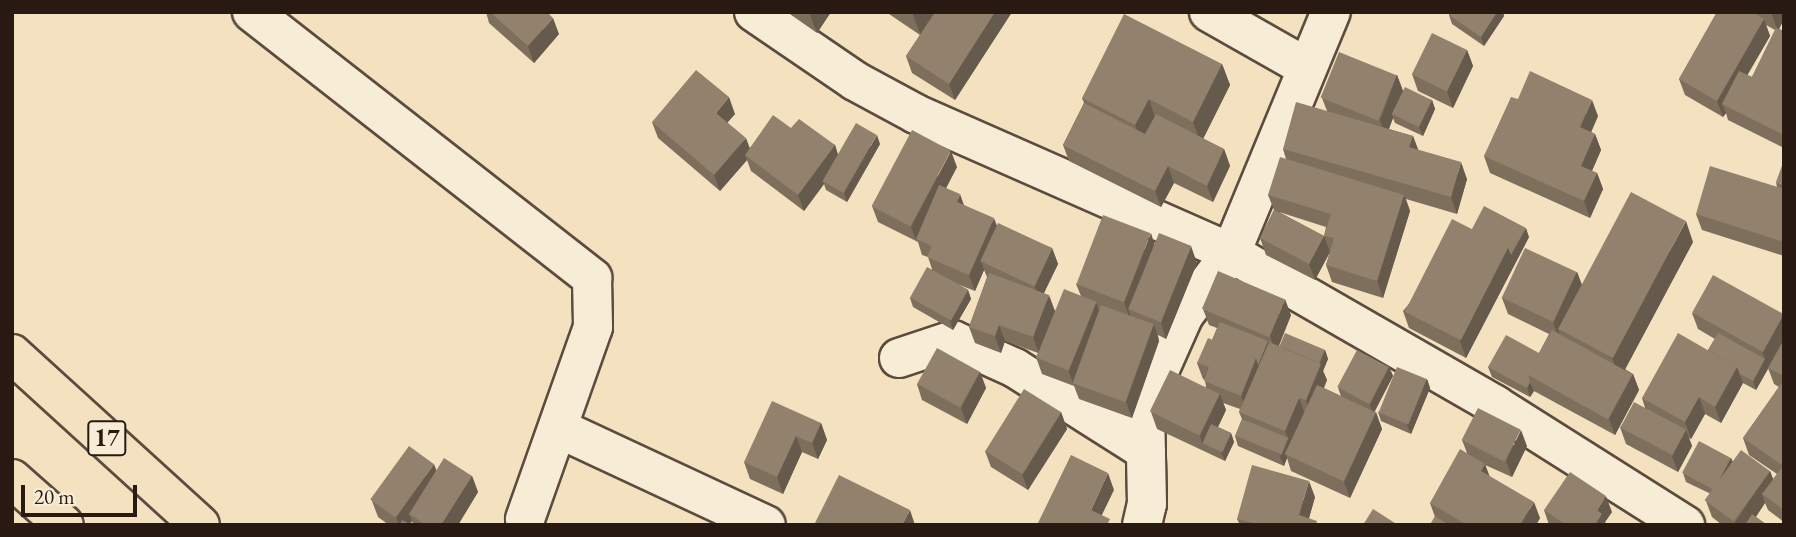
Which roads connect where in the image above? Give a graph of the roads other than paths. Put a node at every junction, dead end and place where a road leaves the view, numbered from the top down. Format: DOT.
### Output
graph roads {
  1 [pos="253,12"];
  2 [pos="754,12"];
  3 [pos="1209,12"];
  4 [pos="1331,12"];
  5 [pos="1306,67"];
  6 [pos="1231,253"];
  7 [pos="12,354"];
  8 [pos="899,359"];
  9 [pos="560,429"];
  10 [pos="1146,451"];
  11 [pos="12,479"];
  12 [pos="525,519"];
  13 [pos="64,525"];
  14 [pos="200,525"];
  15 [pos="766,525"];
  16 [pos="1142,525"];
  17 [pos="1685,525"];
  1 -- 9 [label="street"];
  2 -- 6 [label="street"];
  3 -- 5 [label="street"];
  4 -- 5 [label="street"];
  5 -- 6 [label="street"];
  6 -- 10 [label="street"];
  6 -- 17 [label="street"];
  7 -- 14 [label="highway, 17"];
  8 -- 10 [label="street"];
  9 -- 12 [label="street"];
  9 -- 15 [label="street"];
  10 -- 16 [label="street"];
  11 -- 13 [label="highway"];
}
